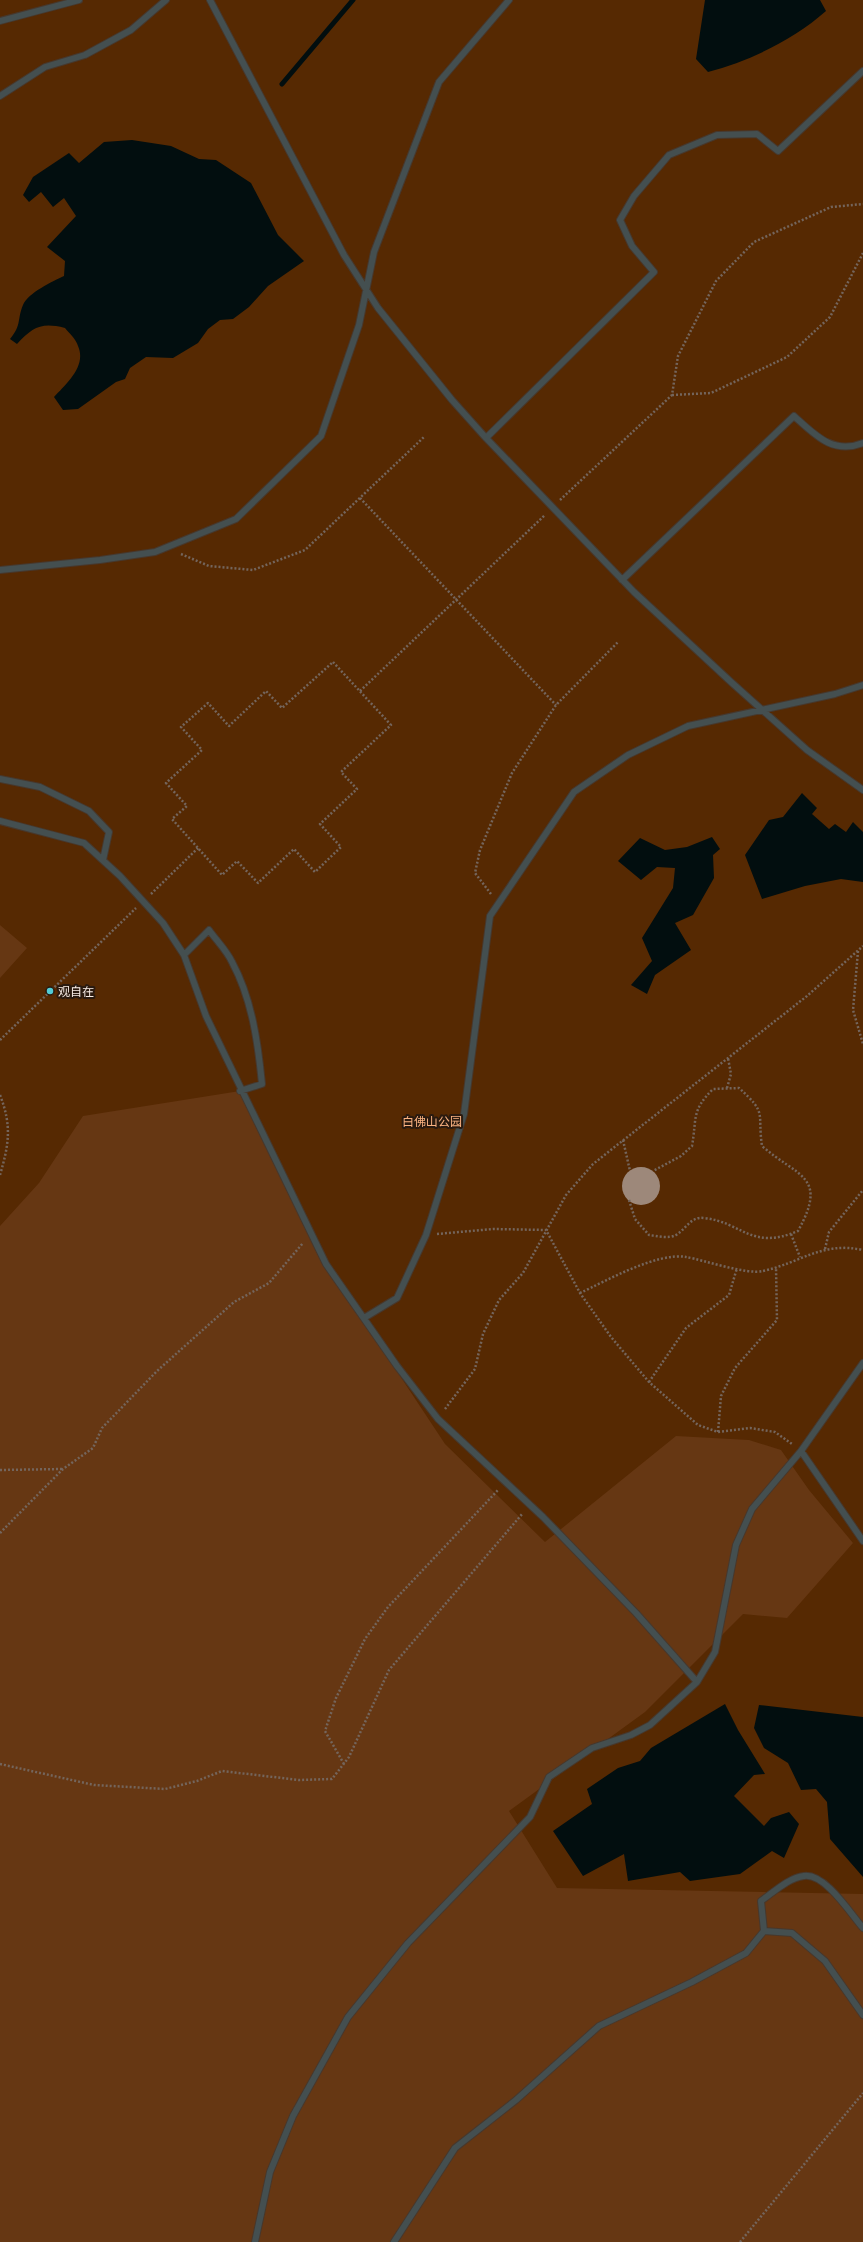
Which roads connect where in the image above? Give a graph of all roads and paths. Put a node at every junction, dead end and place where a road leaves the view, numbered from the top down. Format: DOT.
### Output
graph roads {
  1 [pos="79,0"];
  2 [pos="166,0"];
  3 [pos="210,0"];
  4 [pos="509,0"];
  5 [pos="0,21"];
  6 [pos="863,71"];
  7 [pos="0,96"];
  8 [pos="863,204"];
  9 [pos="863,253"];
  10 [pos="366,290"];
  11 [pos="672,395"];
  12 [pos="424,437"];
  13 [pos="486,438"];
  14 [pos="863,443"];
  15 [pos="360,498"];
  16 [pos="553,508"];
  17 [pos="166,547"];
  18 [pos="0,570"];
  19 [pos="622,580"];
  20 [pos="456,600"];
  21 [pos="618,642"];
  22 [pos="863,685"];
  23 [pos="360,691"];
  24 [pos="556,705"];
  25 [pos="762,710"];
  26 [pos="0,780"];
  27 [pos="863,790"];
  28 [pos="0,821"];
  29 [pos="198,848"];
  30 [pos="103,860"];
  31 [pos="143,901"];
  32 [pos="498,904"];
  33 [pos="863,946"];
  34 [pos="858,951"];
  35 [pos="184,955"];
  36 [pos="0,1040"];
  37 [pos="863,1044"];
  38 [pos="728,1058"];
  39 [pos="727,1088"];
  40 [pos="240,1091"];
  41 [pos="0,1094"];
  42 [pos="624,1140"];
  43 [pos="630,1171"];
  44 [pos="653,1171"];
  45 [pos="0,1175"];
  46 [pos="863,1190"];
  47 [pos="629,1200"];
  48 [pos="546,1230"];
  49 [pos="311,1233"];
  50 [pos="791,1234"];
  51 [pos="426,1235"];
  52 [pos="825,1249"];
  53 [pos="863,1250"];
  54 [pos="800,1257"];
  55 [pos="776,1266"];
  56 [pos="736,1268"];
  57 [pos="580,1293"];
  58 [pos="364,1318"];
  59 [pos="863,1363"];
  60 [pos="649,1382"];
  61 [pos="438,1419"];
  62 [pos="718,1432"];
  63 [pos="801,1451"];
  64 [pos="63,1469"];
  65 [pos="0,1470"];
  66 [pos="506,1482"];
  67 [pos="530,1505"];
  68 [pos="0,1533"];
  69 [pos="863,1541"];
  70 [pos="697,1682"];
  71 [pos="0,1764"];
  72 [pos="344,1764"];
  73 [pos="863,1928"];
  74 [pos="764,1931"];
  75 [pos="863,2015"];
  76 [pos="863,2093"];
  77 [pos="254,2242"];
  78 [pos="394,2242"];
  79 [pos="740,2242"];
  1 -- 5 [label="lane"];
  2 -- 7 [label="lane"];
  3 -- 10 [label="lane"];
  4 -- 10 [label="lane"];
  6 -- 13 [label="lane"];
  8 -- 11 [label="path"];
  9 -- 11 [label="path"];
  10 -- 13 [label="lane"];
  10 -- 17 [label="lane"];
  11 -- 16 [label="path"];
  12 -- 15 [label="path"];
  13 -- 16 [label="lane"];
  14 -- 19 [label="lane"];
  15 -- 17 [label="path"];
  15 -- 20 [label="path"];
  16 -- 19 [label="lane"];
  16 -- 20 [label="path"];
  17 -- 18 [label="lane"];
  19 -- 25 [label="lane"];
  20 -- 23 [label="path"];
  20 -- 24 [label="path"];
  21 -- 24 [label="path"];
  22 -- 25 [label="lane"];
  23 -- 29 [label="path"];
  23 -- 29 [label="path"];
  24 -- 32 [label="path"];
  25 -- 27 [label="lane"];
  25 -- 32 [label="lane"];
  26 -- 30 [label="lane"];
  28 -- 30 [label="lane"];
  29 -- 31 [label="path"];
  30 -- 31 [label="lane"];
  31 -- 35 [label="lane"];
  31 -- 36 [label="path"];
  32 -- 51 [label="lane"];
  33 -- 34 [label="path"];
  34 -- 37 [label="path"];
  34 -- 38 [label="path"];
  35 -- 40 [label="lane"];
  35 -- 40 [label="lane"];
  38 -- 39 [label="path"];
  38 -- 42 [label="path"];
  39 -- 44 [label="path"];
  39 -- 50 [label="path"];
  40 -- 49 [label="lane"];
  41 -- 45 [label="path"];
  42 -- 43 [label="path"];
  42 -- 48 [label="path"];
  46 -- 52 [label="path"];
  47 -- 50 [label="path"];
  48 -- 51 [label="path"];
  48 -- 57 [label="path"];
  48 -- 61 [label="path"];
  49 -- 58 [label="lane"];
  49 -- 64 [label="path"];
  50 -- 54 [label="path"];
  51 -- 58 [label="lane"];
  52 -- 53 [label="path"];
  52 -- 54 [label="path"];
  54 -- 55 [label="path"];
  55 -- 56 [label="path"];
  55 -- 62 [label="path"];
  56 -- 57 [label="path"];
  56 -- 60 [label="path"];
  57 -- 60 [label="path"];
  58 -- 61 [label="lane"];
  59 -- 63 [label="lane"];
  60 -- 62 [label="path"];
  61 -- 66 [label="lane"];
  62 -- 63 [label="path"];
  63 -- 69 [label="lane"];
  63 -- 70 [label="lane"];
  64 -- 65 [label="path"];
  64 -- 68 [label="path"];
  66 -- 67 [label="lane"];
  66 -- 72 [label="path"];
  67 -- 70 [label="lane"];
  67 -- 72 [label="path"];
  70 -- 77 [label="lane"];
  71 -- 72 [label="path"];
  73 -- 74 [label="lane"];
  74 -- 75 [label="lane"];
  74 -- 78 [label="lane"];
  76 -- 79 [label="path"];
}
